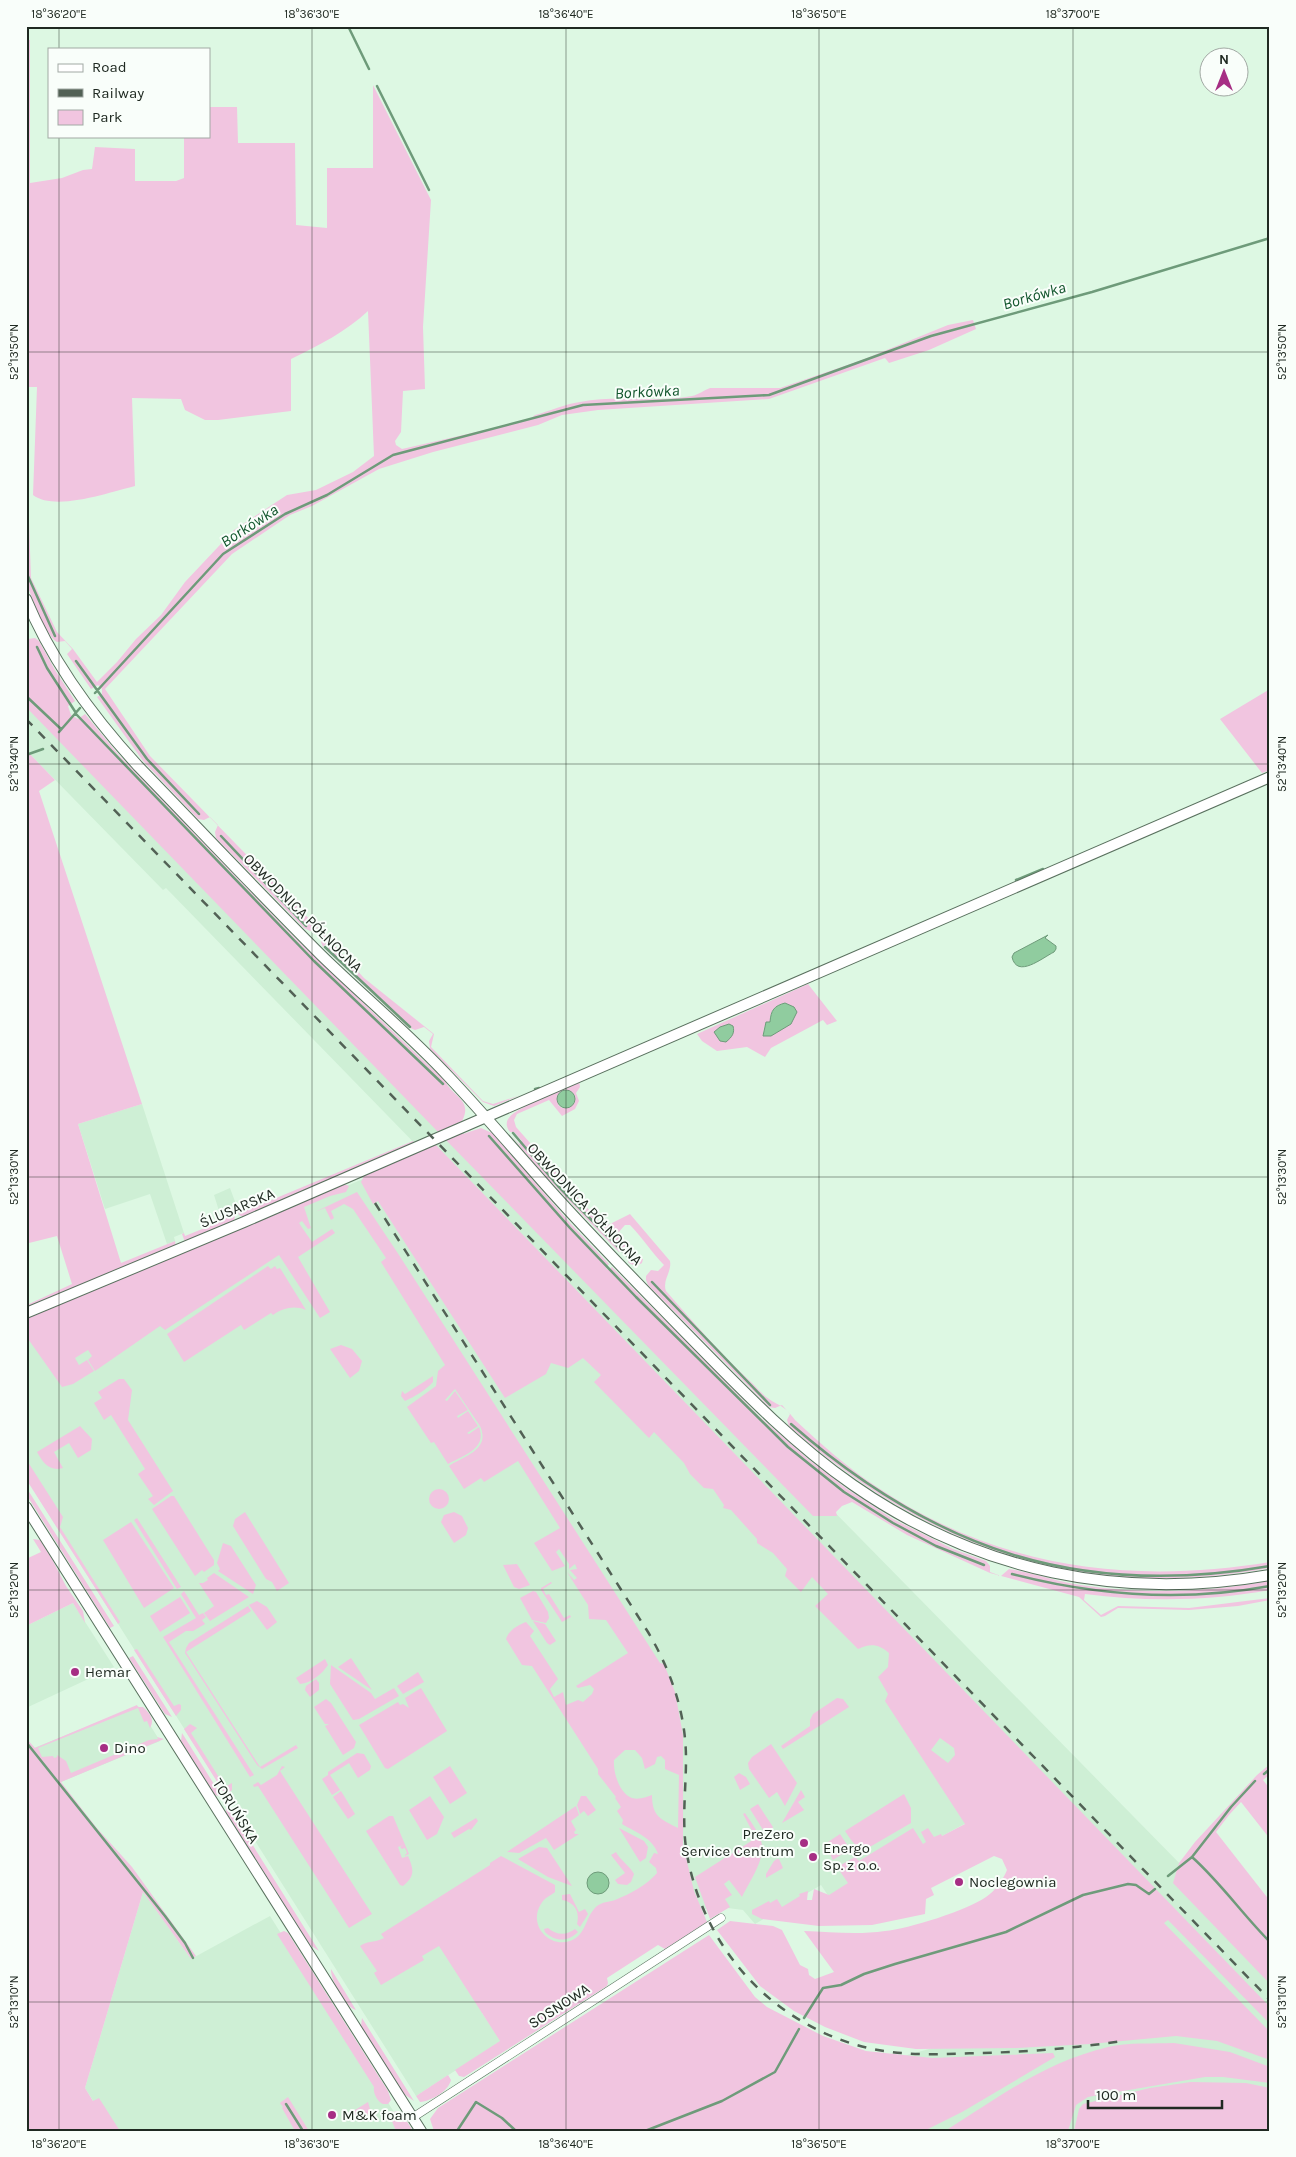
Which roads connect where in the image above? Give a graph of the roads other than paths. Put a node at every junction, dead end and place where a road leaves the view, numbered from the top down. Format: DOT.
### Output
graph roads {
  1 [pos="26,599"];
  2 [pos="1270,777"];
  3 [pos="486,1117"];
  4 [pos="26,1314"];
  5 [pos="26,1507"];
  6 [pos="1270,1575"];
  7 [pos="721,1918"];
  8 [pos="412,2118"];
  9 [pos="420,2131"];
  1 -- 3 [label="street, OBWODNICA PÓŁNOCNA"];
  2 -- 3 [label="street, ŚLUSARSKA"];
  3 -- 4 [label="street, ŚLUSARSKA"];
  3 -- 6 [label="street, OBWODNICA PÓŁNOCNA"];
  5 -- 8 [label="street, TORUŃSKA"];
  7 -- 8 [label="street, SOSNOWA"];
  8 -- 9 [label="street, TORUŃSKA"];
}
